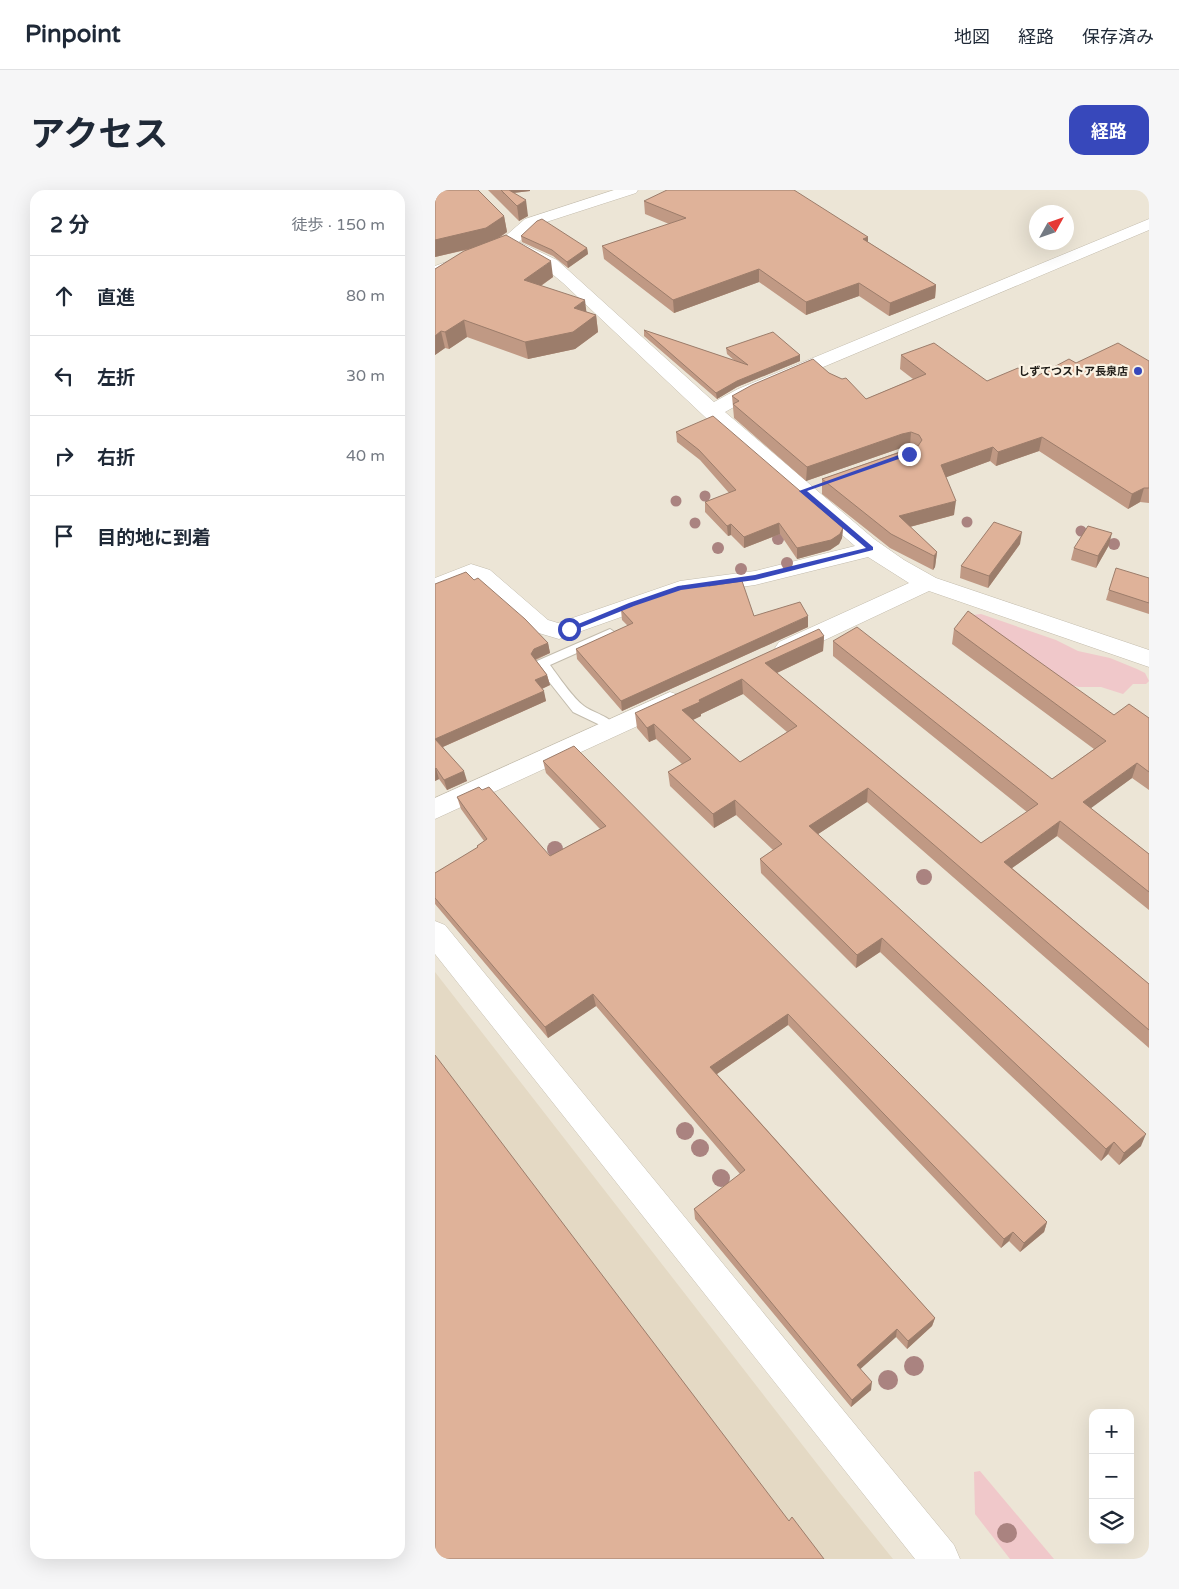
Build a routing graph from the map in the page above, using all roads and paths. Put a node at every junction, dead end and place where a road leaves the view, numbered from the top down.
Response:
1 (630, 190) edge
2 (507, 221) dead end
3 (1149, 224) edge
4 (514, 237) junction
5 (435, 272) edge
6 (712, 413) junction
7 (871, 549) junction
8 (929, 583) junction
9 (435, 586) edge
10 (610, 633) edge
11 (769, 656) edge
12 (1149, 659) edge
13 (689, 692) edge
14 (610, 728) junction
15 (435, 809) edge
16 (435, 934) edge
17 (940, 1559) edge

1 - 4 street
2 - 4 street
3 - 6 street
4 - 5 street
4 - 6 street
6 - 7 street
7 - 8 street
7 - 9 street
8 - 11 street
8 - 12 street
10 - 14 lane
13 - 14 street
14 - 15 street
16 - 17 street

